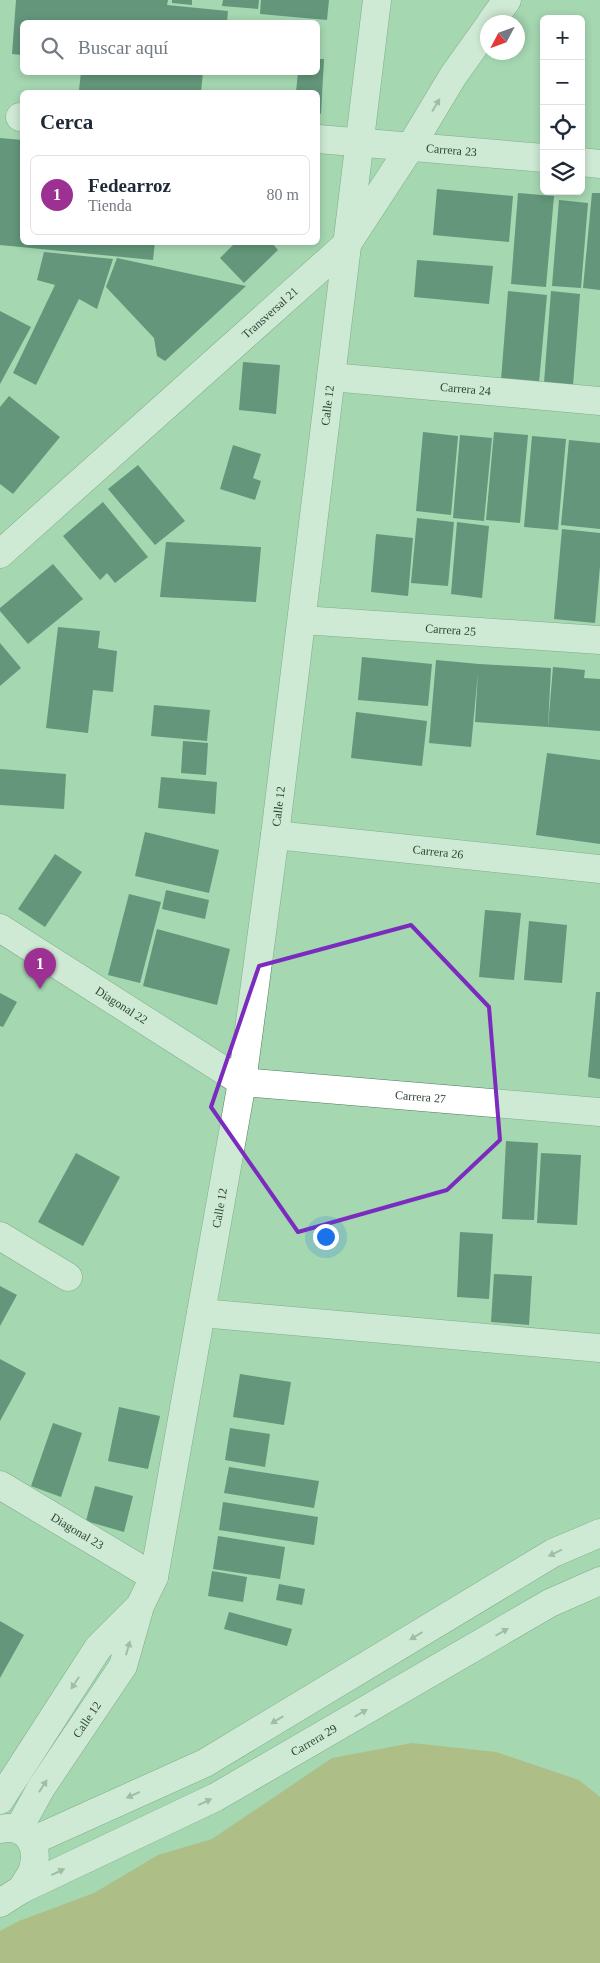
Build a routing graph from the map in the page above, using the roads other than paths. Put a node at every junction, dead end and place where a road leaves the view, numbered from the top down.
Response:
1 (377, 0) edge
2 (507, 0) edge
3 (496, 15) edge
4 (480, 38) edge
5 (320, 139) edge
6 (360, 142) junction
7 (411, 146) junction
8 (540, 158) edge
9 (585, 162) edge
10 (600, 164) edge
11 (347, 244) junction
12 (331, 377) junction
13 (600, 400) edge
14 (0, 554) edge
15 (302, 620) junction
16 (600, 640) edge
17 (275, 835) junction
18 (600, 869) edge
19 (0, 928) edge
20 (242, 1082) junction
21 (600, 1112) edge
22 (0, 1236) edge
23 (68, 1277) dead end
24 (201, 1313) junction
25 (600, 1348) edge
26 (0, 1485) edge
27 (600, 1533) edge
28 (154, 1577) junction
29 (600, 1581) edge
30 (140, 1606) junction
31 (0, 1800) edge
32 (17, 1833) edge
33 (11, 1896) edge

1 - 6 street, Calle 12
2 - 3 street
7 -> 4 street, Transversal 21
5 - 6 street, Carrera 23
6 - 7 street, Carrera 23
6 - 11 street, Calle 12
7 - 8 street, Carrera 23
7 - 11 street, Transversal 21
9 - 10 street
11 - 12 street, Calle 12
11 - 14 street, Transversal 21
12 - 13 street, Carrera 24
12 - 15 street, Calle 12
15 - 16 street, Carrera 25
15 - 17 street, Calle 12
17 - 18 street, Carrera 26
17 - 20 street, Calle 12
19 - 20 street, Diagonal 22
20 - 21 street, Carrera 27
20 - 24 street, Calle 12
22 - 23 street
24 - 25 street
24 - 28 street, Calle 12
26 - 28 street, Diagonal 23
27 -> 32 street
28 - 30 street, Calle 12
33 -> 29 street, Carrera 29
30 -> 31 street, Calle 12
32 -> 30 street, Calle 12
32 - 33 street, Carrera 29

